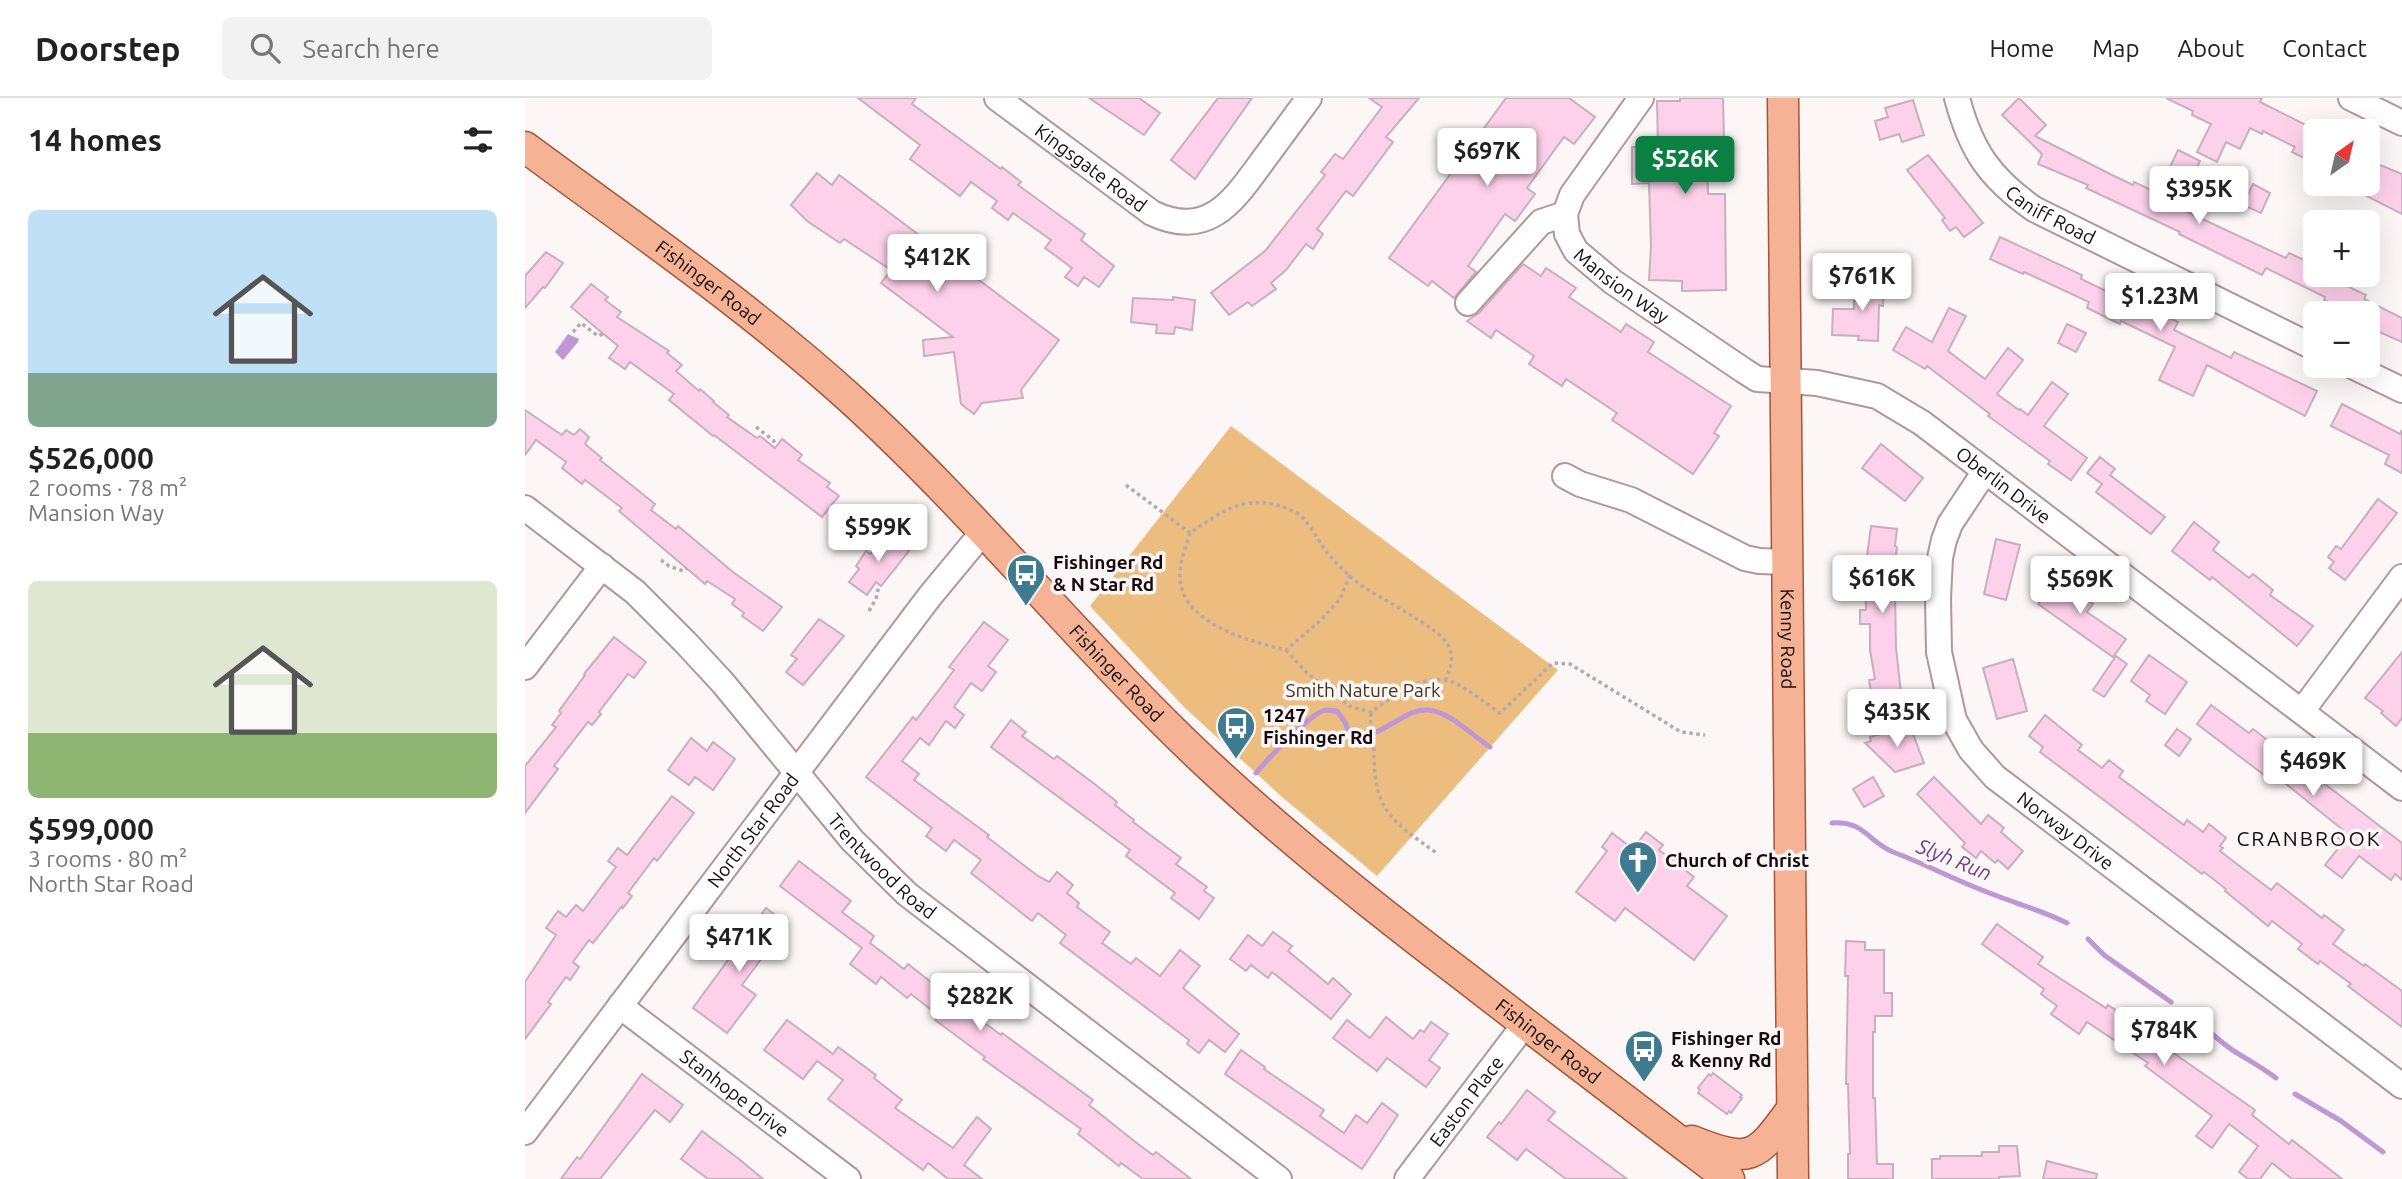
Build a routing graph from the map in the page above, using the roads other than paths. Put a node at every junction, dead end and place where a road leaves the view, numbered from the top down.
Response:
1 (997, 98) edge
2 (1309, 98) edge
3 (1641, 98) edge
4 (1783, 98) edge
5 (1957, 98) edge
6 (2351, 98) edge
7 (2402, 123) edge
8 (525, 146) edge
9 (1565, 214) junction
10 (1468, 303) dead end
11 (2303, 342) edge
12 (2377, 378) edge
13 (1786, 382) junction
14 (2402, 390) edge
15 (1985, 471) junction
16 (1565, 476) dead end
17 (525, 508) edge
18 (983, 532) junction
19 (1787, 562) junction
20 (602, 566) junction
21 (2402, 577) edge
22 (525, 667) edge
23 (2302, 711) junction
24 (797, 773) junction
25 (2402, 788) edge
26 (621, 1006) junction
27 (1525, 1024) junction
28 (2402, 1086) edge
29 (1791, 1109) junction
30 (1661, 1128) junction
31 (525, 1132) edge
32 (848, 1179) edge
33 (1279, 1179) edge
34 (1407, 1179) edge
35 (1729, 1179) edge
36 (1793, 1179) edge

1 - 2 street, Kingsgate Road
3 - 9 street
4 - 13 main road, Kenny Road
5 - 11 street, Caniff Road
6 - 7 street
8 - 18 main road, Fishinger Road
9 - 10 street
9 - 13 street, Mansion Way
12 - 14 street
13 - 15 street, Oberlin Drive
13 - 19 main road, Kenny Road
15 - 23 street, Oberlin Drive
15 - 28 street, Norway Drive
16 - 19 street
17 - 20 street, Trentwood Road
18 - 24 street, North Star Road
18 - 27 main road, Fishinger Road
19 - 29 main road, Kenny Road
20 - 22 street
20 - 24 street, Trentwood Road
21 - 23 street
23 - 25 street, Oberlin Drive
24 - 26 street, North Star Road
24 - 33 street, Trentwood Road
26 - 31 street, North Star Road
26 - 32 street, Stanhope Drive
27 - 30 main road, Fishinger Road
27 - 34 street, Easton Place
29 - 30 main road
29 - 36 main road, Kenny Road
30 - 35 main road, Fishinger Road

